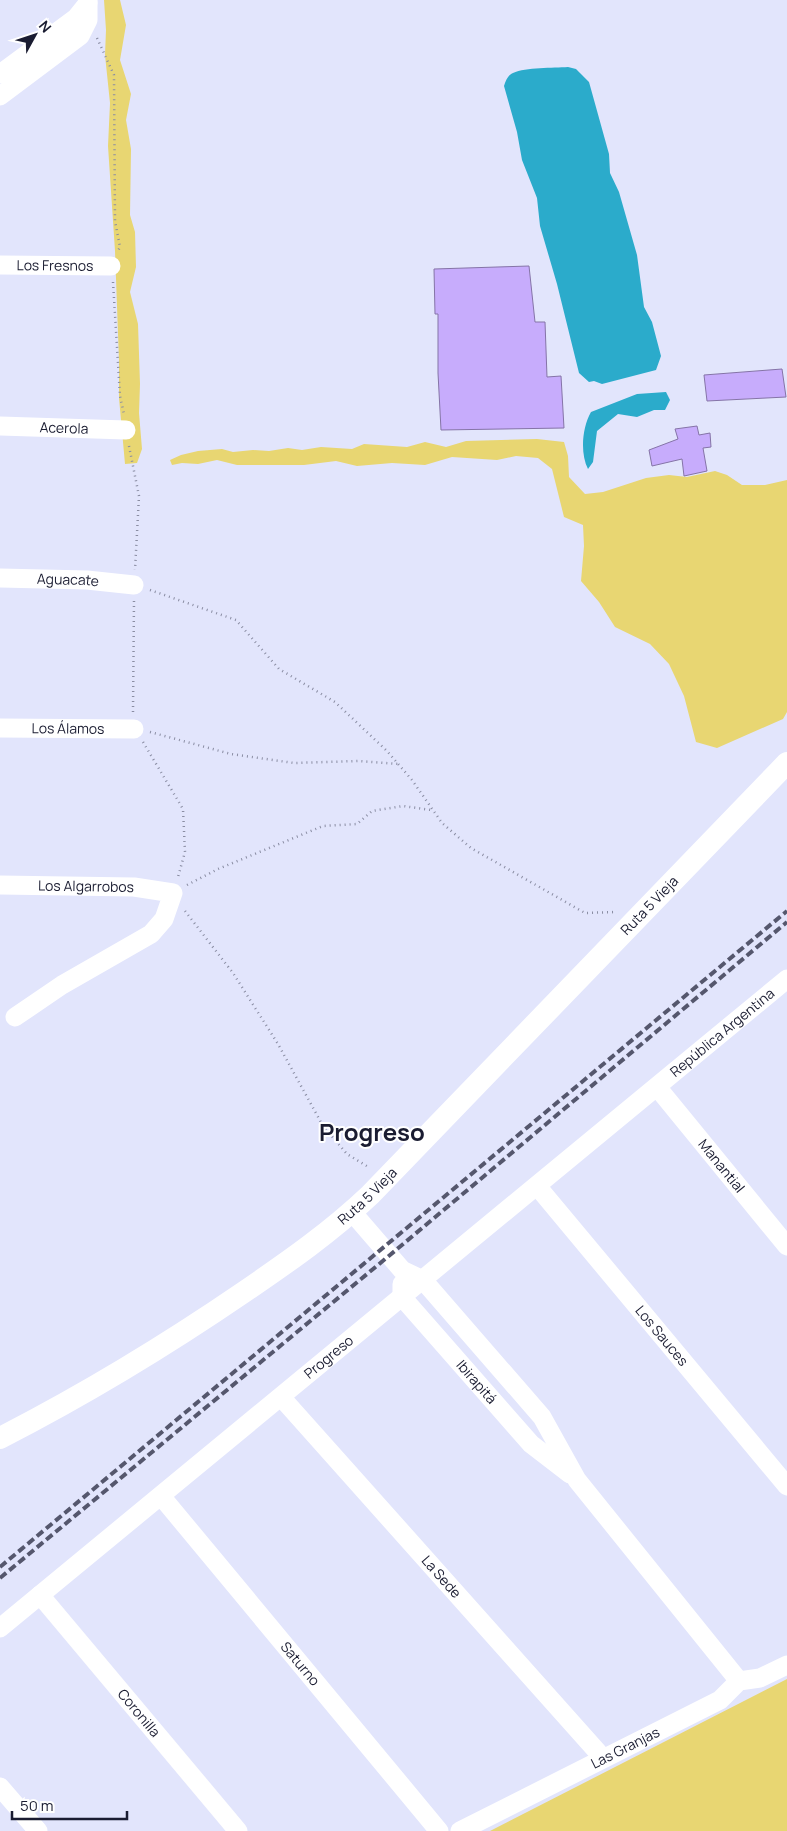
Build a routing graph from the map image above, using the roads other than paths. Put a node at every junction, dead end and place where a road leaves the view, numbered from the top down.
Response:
1 (88, 8) edge
2 (0, 74) edge
3 (0, 96) edge
4 (0, 265) edge
5 (111, 266) road end
6 (0, 426) edge
7 (126, 430) road end
8 (0, 578) edge
9 (134, 585) road end
10 (0, 728) edge
11 (134, 729) road end
12 (787, 764) edge
13 (0, 884) edge
14 (787, 978) edge
15 (15, 1017) dead end
16 (658, 1087) junction
17 (537, 1186) junction
18 (352, 1212) junction
19 (787, 1246) edge
20 (402, 1270) junction
21 (423, 1280) junction
22 (402, 1297) junction
23 (281, 1397) junction
24 (0, 1438) edge
25 (577, 1480) junction
26 (787, 1486) edge
27 (161, 1496) junction
28 (40, 1595) junction
29 (0, 1628) edge
30 (787, 1665) edge
31 (739, 1681) junction
32 (604, 1758) junction
33 (0, 1786) edge
34 (38, 1831) edge
35 (238, 1831) edge
36 (439, 1831) edge
37 (460, 1831) edge

1 - 2 street
1 - 3 street
4 - 5 street, Los Fresnos
6 - 7 street, Acerola
8 - 9 street, Aguacate
10 - 11 street, Los Álamos
12 - 18 street, Ruta 5 Vieja
13 - 15 street, Los Algarrobos
14 - 16 street, República Argentina
16 - 17 street, Progreso
16 - 19 street, Manantial
17 - 21 street, Progreso
17 - 26 street, Los Sauces
18 - 20 street, Ibirapitá
18 - 24 street, Ruta 5 Vieja
20 - 21 street, Ibirapitá
20 - 22 street
21 - 22 street, Progreso
21 - 25 street, Ibirapitá
22 - 23 street, Progreso
22 - 25 street, Ibirapitá
23 - 27 street, Progreso
23 - 32 street, La Sede
25 - 31 street, Ibirapitá
27 - 28 street, Progreso
27 - 36 street, Saturno
28 - 29 street, Progreso
28 - 35 street, Coronilla
30 - 31 street
31 - 32 street, Las Granjas
32 - 37 street, Las Granjas
33 - 34 street

